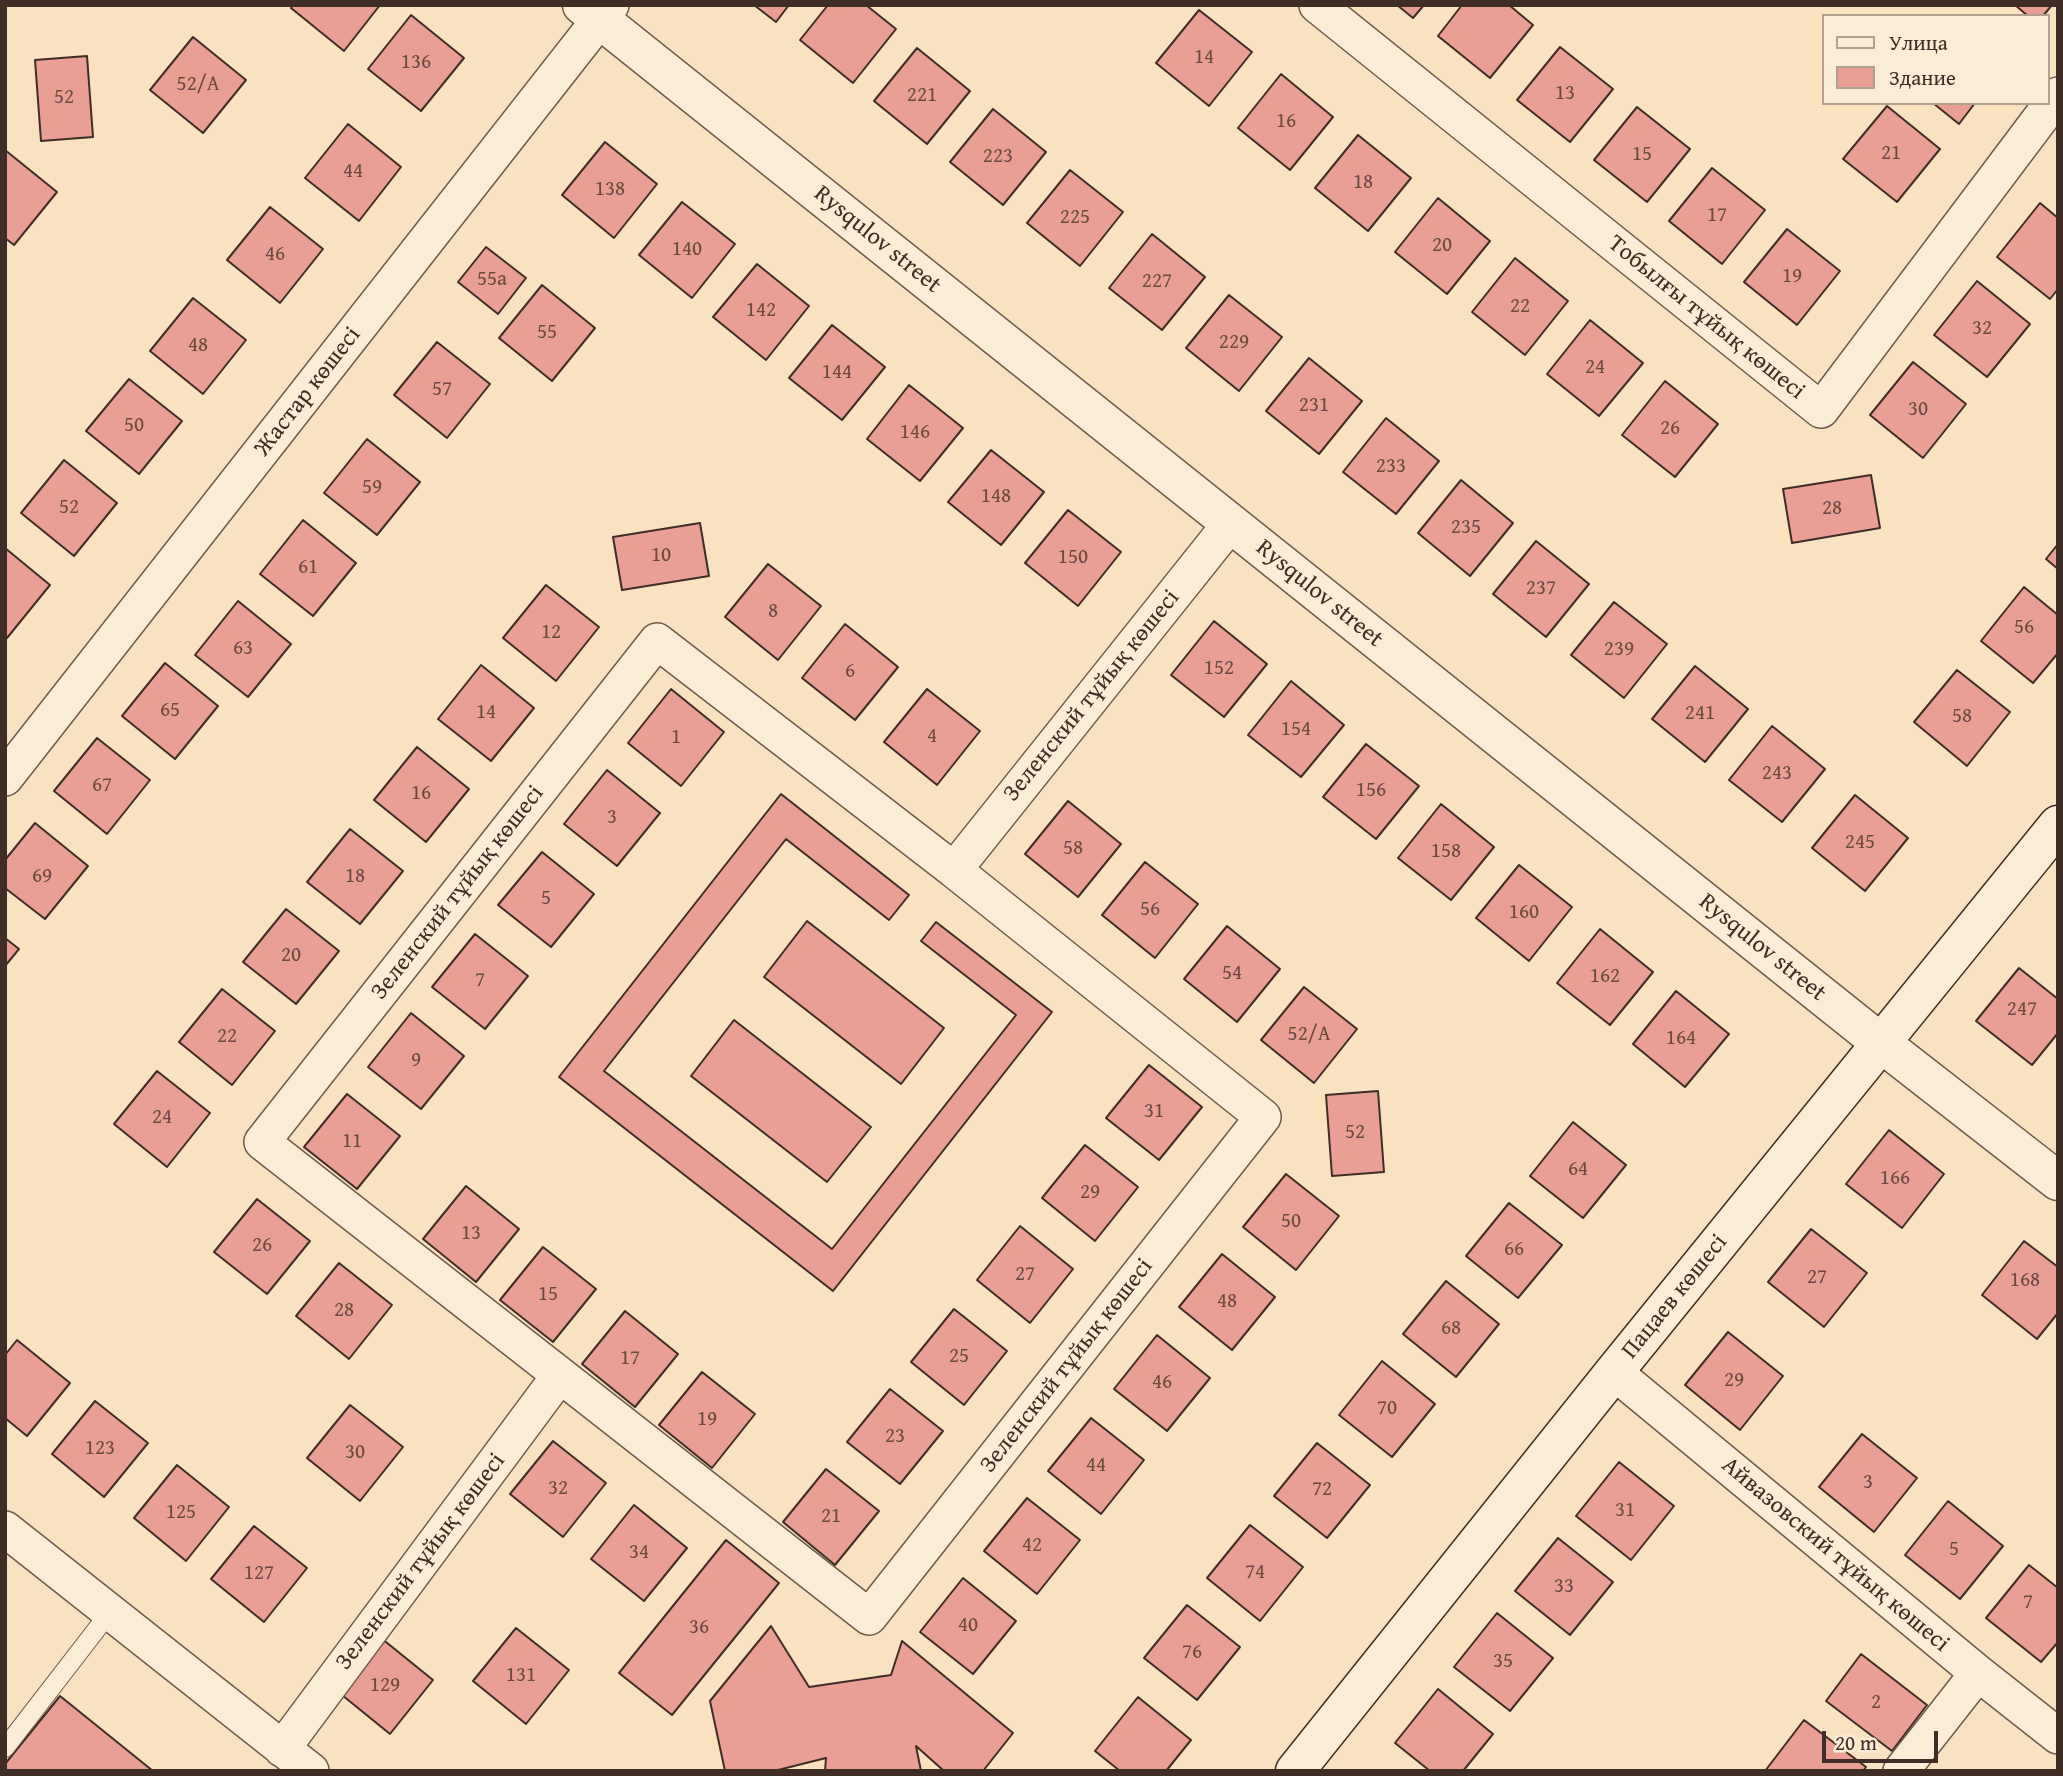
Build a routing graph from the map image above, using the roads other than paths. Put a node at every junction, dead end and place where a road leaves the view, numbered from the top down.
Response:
1 (1317, 5) edge
2 (598, 10) edge
3 (2058, 95) edge
4 (1231, 523) junction
5 (5, 778) edge
6 (2058, 825) edge
7 (954, 870) junction
8 (1881, 1043) junction
9 (2058, 1181) edge
10 (1614, 1372) junction
11 (560, 1375) junction
12 (5, 1529) edge
13 (110, 1612) junction
14 (1978, 1673) junction
15 (2058, 1736) edge
16 (5, 1748) edge
17 (282, 1749) junction
18 (311, 1771) edge
19 (1295, 1771) edge
20 (1901, 1771) edge

1 - 3 street, Тобылғы тұйық көшесі
2 - 4 street, Rysqulov street
2 - 5 street, Жастар көшесі
4 - 7 street, Зеленский тұйық көшесі
4 - 8 street, Rysqulov street
6 - 8 street, Пацаев көшесі
7 - 11 street, Зеленский тұйық көшесі
7 - 11 street, Зеленский тұйық көшесі
8 - 9 street, Rysqulov street
8 - 10 street, Пацаев көшесі
10 - 14 street, Айвазовский тұйық көшесі
10 - 19 street, Пацаев көшесі
11 - 17 street, Зеленский тұйық көшесі
12 - 13 street
13 - 16 lane
13 - 17 street
14 - 15 street, Айвазовский тұйық көшесі
14 - 20 street
17 - 18 street

